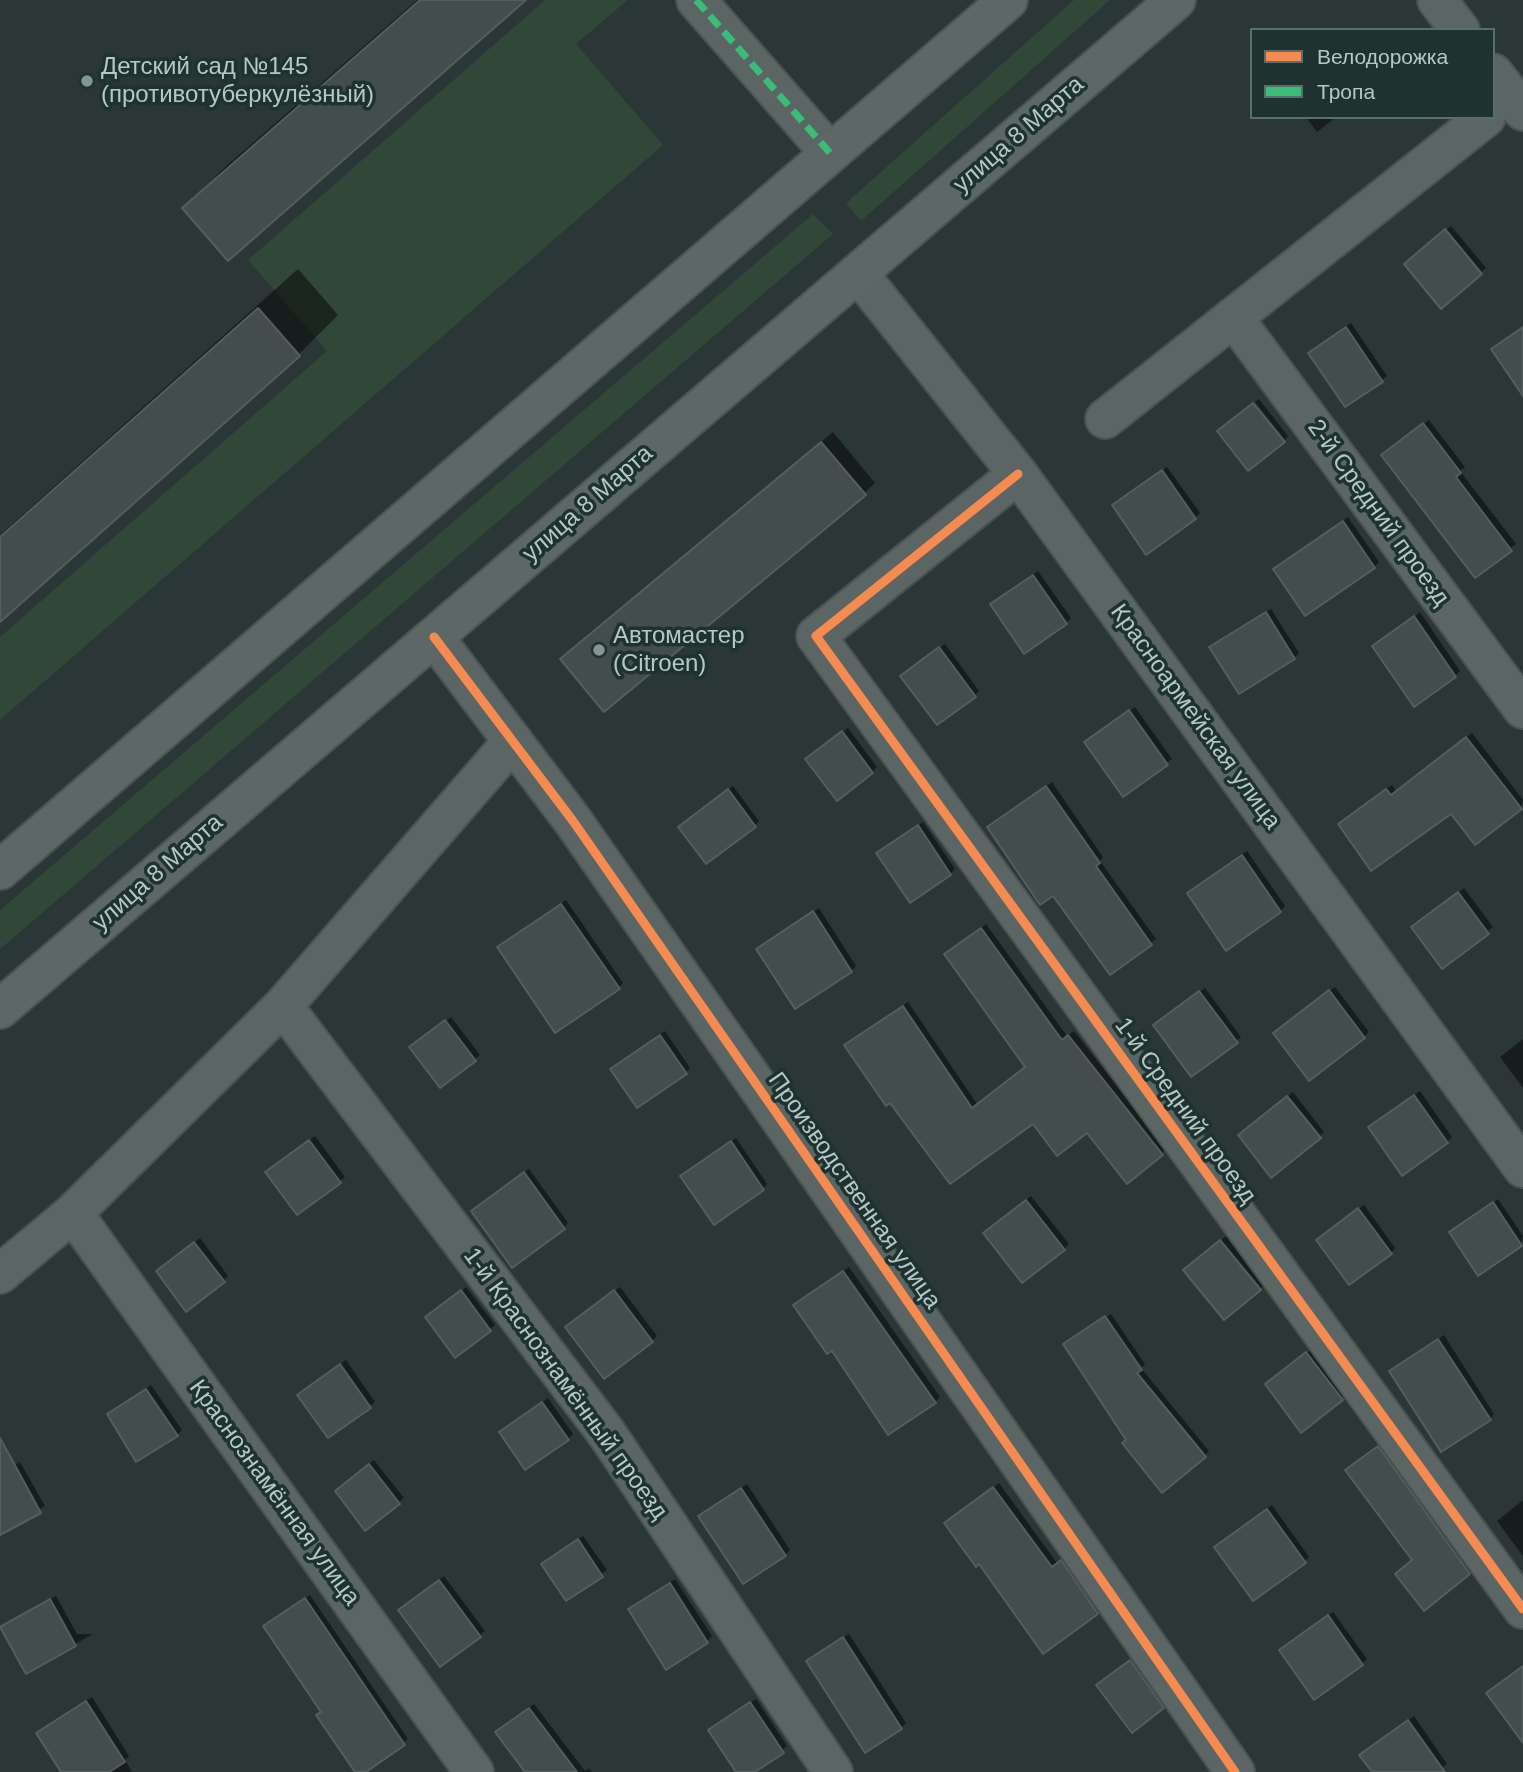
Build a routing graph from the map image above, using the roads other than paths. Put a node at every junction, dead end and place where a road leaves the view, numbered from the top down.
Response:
1 (696, 0) edge
2 (1008, 0) edge
3 (1176, 0) edge
4 (1437, 0) edge
5 (1458, 28) edge
6 (1480, 119) edge
7 (830, 153) junction
8 (858, 273) junction
9 (1233, 317) junction
10 (1105, 419) dead end
11 (1018, 474) junction
12 (433, 637) junction
13 (1523, 709) edge
14 (513, 741) junction
15 (0, 870) edge
16 (284, 1006) junction
17 (0, 1009) edge
18 (1523, 1168) edge
19 (73, 1213) junction
20 (0, 1274) edge
21 (1523, 1609) edge
22 (474, 1772) edge
23 (832, 1772) edge
24 (1235, 1772) edge

1 - 7 street
2 - 7 main road
3 - 8 main road, улица 8 Марта
4 - 5 street
6 - 9 street
7 - 15 main road
8 - 11 street, Красноармейская улица
8 - 12 main road, улица 8 Марта
9 - 10 street
9 - 13 street, 2-й Средний проезд
11 - 18 street, Красноармейская улица
11 - 21 street, 1-й Средний проезд
12 - 14 street, Производственная улица
12 - 17 main road, улица 8 Марта
14 - 16 street
14 - 24 street, Производственная улица
16 - 19 street
16 - 23 street, 1-й Краснознамённый проезд
19 - 20 street
19 - 22 street, Краснознамённая улица

